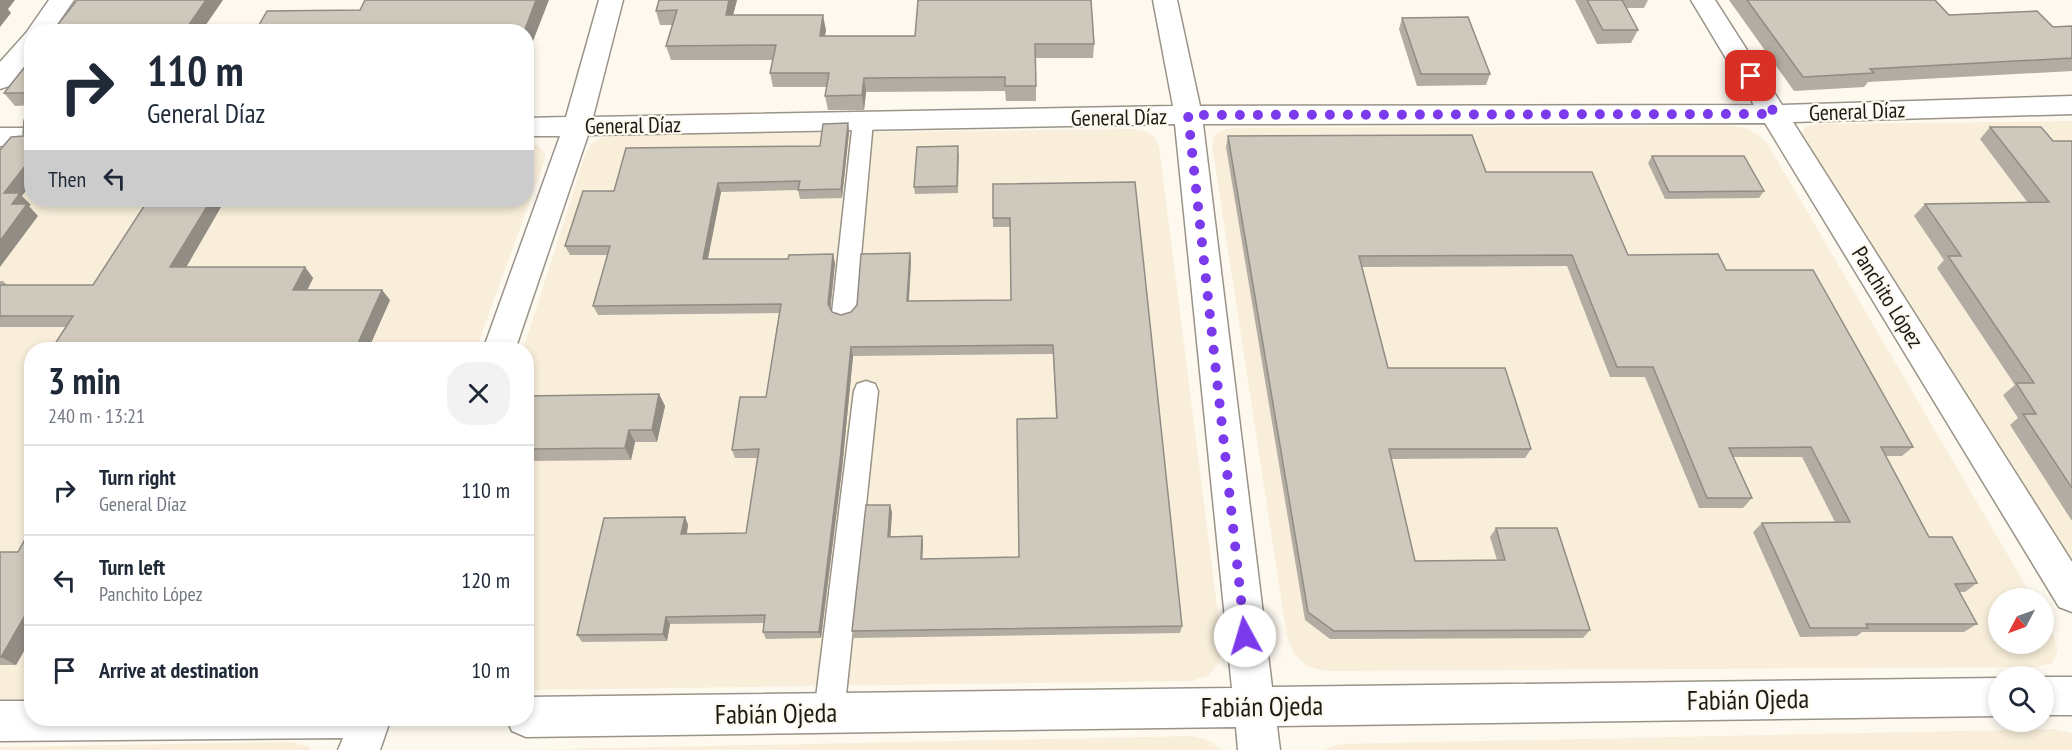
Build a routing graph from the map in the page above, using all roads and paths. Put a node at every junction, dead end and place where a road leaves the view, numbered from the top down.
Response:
1 (62, 0) edge
2 (611, 0) edge
3 (1165, 0) edge
4 (1703, 0) edge
5 (44, 24) edge
6 (24, 49) edge
7 (0, 80) edge
8 (2072, 105) edge
9 (1775, 114) junction
10 (1188, 115) junction
11 (863, 121) junction
12 (577, 126) junction
13 (534, 127) edge
14 (0, 137) edge
15 (24, 137) edge
16 (844, 313) edge
17 (502, 342) edge
18 (866, 391) dead end
19 (2072, 595) edge
20 (2054, 696) edge
21 (2072, 696) edge
22 (1988, 697) edge
23 (1252, 707) junction
24 (829, 714) junction
25 (534, 717) edge
26 (0, 722) edge
27 (24, 722) edge
28 (367, 726) edge
29 (359, 750) edge
30 (1259, 750) edge

1 - 5 street
2 - 12 street
3 - 10 street
4 - 9 street, Panchito López
6 - 7 street
8 - 9 street, General Díaz
9 - 10 street, General Díaz
9 - 19 street, Panchito López
10 - 11 street, General Díaz
10 - 23 street
11 - 12 street, General Díaz
11 - 16 lane
12 - 13 street, General Díaz
12 - 17 street
14 - 15 street
18 - 24 lane
20 - 21 street
22 - 23 street, Fabián Ojeda
23 - 24 street, Fabián Ojeda
23 - 30 street
24 - 25 street, Fabián Ojeda
26 - 27 street
28 - 29 street

